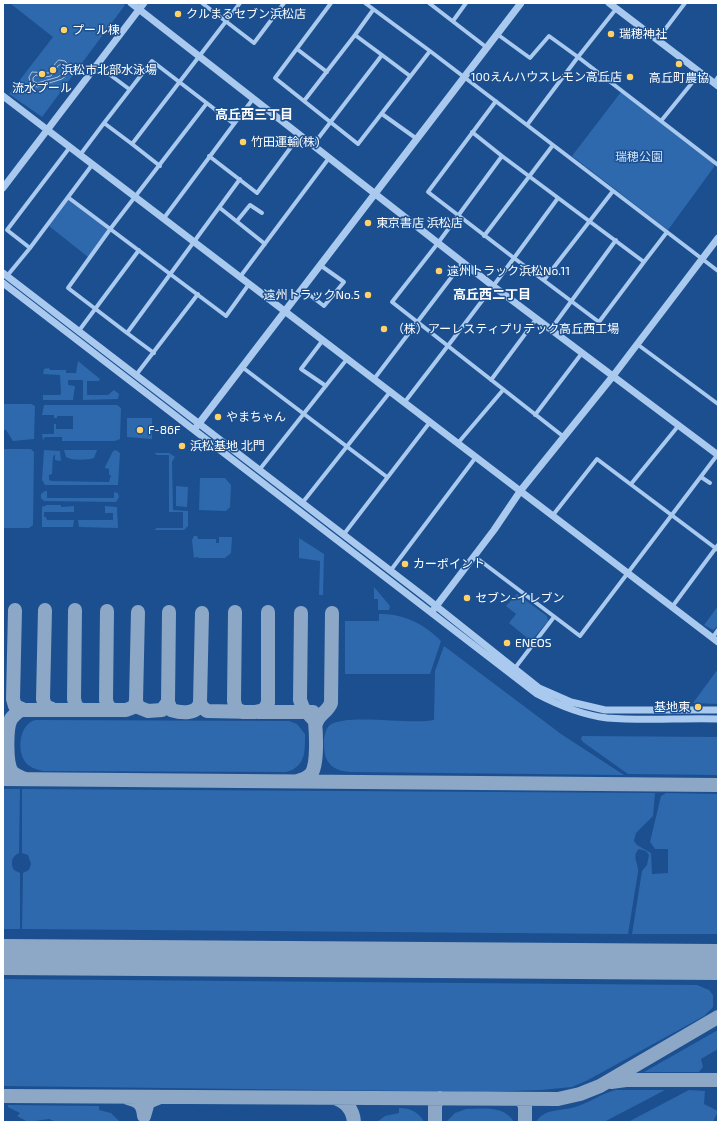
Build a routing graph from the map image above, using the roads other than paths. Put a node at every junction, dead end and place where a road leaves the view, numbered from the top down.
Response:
1 (131, 3) edge
2 (144, 3) edge
3 (202, 3) edge
4 (240, 3) edge
5 (284, 3) edge
6 (331, 3) edge
7 (365, 3) edge
8 (429, 3) edge
9 (466, 3) edge
10 (521, 3) edge
11 (609, 3) edge
12 (685, 3) edge
13 (616, 8) junction
14 (139, 9) junction
15 (373, 10) junction
16 (453, 21) junction
17 (225, 22) junction
18 (497, 34) junction
19 (355, 35) junction
20 (657, 40) junction
21 (486, 47) junction
22 (297, 49) junction
23 (430, 51) junction
24 (382, 55) junction
25 (200, 56) junction
26 (578, 57) junction
27 (97, 64) junction
28 (327, 72) junction
29 (700, 73) junction
30 (410, 76) junction
31 (464, 77) junction
32 (180, 82) junction
33 (717, 82) edge
34 (129, 89) junction
35 (3, 96) edge
36 (253, 99) junction
37 (304, 101) junction
38 (496, 101) junction
39 (207, 104) junction
40 (382, 114) junction
41 (661, 121) junction
42 (330, 122) junction
43 (104, 123) junction
44 (234, 124) junction
45 (527, 124) junction
46 (48, 129) junction
47 (472, 132) junction
48 (300, 135) junction
49 (417, 139) junction
50 (132, 144) junction
51 (313, 145) junction
52 (553, 145) junction
53 (70, 147) junction
54 (80, 155) junction
55 (209, 156) junction
56 (502, 156) junction
57 (329, 158) junction
58 (92, 165) junction
59 (718, 165) edge
60 (160, 166) junction
61 (528, 176) junction
62 (240, 179) junction
63 (3, 188) edge
64 (613, 190) junction
65 (375, 194) junction
66 (136, 197) junction
67 (69, 198) junction
68 (558, 198) junction
69 (220, 208) junction
70 (262, 213) dead end
71 (458, 216) junction
72 (164, 218) junction
73 (590, 220) junction
74 (237, 221) junction
75 (111, 228) junction
76 (667, 232) junction
77 (484, 236) junction
78 (718, 238) edge
79 (616, 240) junction
80 (194, 242) junction
81 (438, 243) junction
82 (265, 244) junction
83 (30, 248) junction
84 (139, 250) junction
85 (514, 258) junction
86 (702, 259) junction
87 (463, 262) junction
88 (644, 262) junction
89 (320, 265) junction
90 (718, 271) edge
91 (170, 273) junction
92 (5, 274) edge
93 (240, 277) junction
94 (544, 280) junction
95 (3, 283) edge
96 (250, 284) junction
97 (493, 286) junction
98 (302, 289) junction
99 (198, 294) junction
100 (571, 301) junction
101 (95, 310) junction
102 (285, 312) junction
103 (537, 318) junction
104 (417, 323) junction
105 (551, 329) junction
106 (78, 332) junction
107 (127, 333) junction
108 (323, 340) junction
109 (637, 344) junction
110 (447, 346) junction
111 (154, 353) junction
112 (582, 353) junction
113 (347, 359) junction
114 (242, 367) junction
115 (136, 376) junction
116 (613, 376) junction
117 (374, 379) junction
118 (491, 380) junction
119 (326, 386) junction
120 (503, 390) junction
121 (390, 392) junction
122 (404, 403) junction
123 (718, 404) edge
124 (305, 415) junction
125 (535, 415) junction
126 (200, 422) junction
127 (430, 422) junction
128 (679, 425) junction
129 (195, 429) junction
130 (564, 438) junction
131 (458, 443) junction
132 (346, 446) junction
133 (718, 454) edge
134 (476, 456) junction
135 (260, 469) junction
136 (387, 477) junction
137 (700, 477) junction
138 (710, 483) dead end
139 (631, 484) junction
140 (521, 490) junction
141 (303, 502) junction
142 (553, 515) junction
143 (671, 515) junction
144 (344, 534) junction
145 (717, 548) edge
146 (474, 556) junction
147 (391, 570) junction
148 (627, 572) junction
149 (436, 606) junction
150 (672, 607) junction
151 (431, 613) junction
152 (554, 617) junction
153 (718, 630) edge
154 (715, 640) edge
155 (515, 668) junction
156 (718, 710) edge
157 (718, 718) edge

1 - 14 street
2 - 14 street
3 - 17 street
4 - 17 street
5 - 17 street
6 - 22 street
7 - 15 street
8 - 16 street
9 - 16 street
10 - 18 street
11 - 13 street
12 - 20 street
13 - 20 street
13 - 26 street
14 - 25 street
14 - 27 street
15 - 19 street
15 - 23 street
16 - 21 street
17 - 25 street
18 - 21 street
18 - 26 street
19 - 24 street
19 - 28 street
20 - 29 street
21 - 31 street
22 - 28 street
22 - 37 street
23 - 30 street
23 - 31 street
24 - 30 street
24 - 42 street
25 - 32 street
25 - 36 street
26 - 41 street
26 - 45 street
27 - 34 street
27 - 46 street
28 - 37 street
29 - 33 street
29 - 41 street
30 - 40 street
31 - 38 street
31 - 49 street
32 - 34 street
32 - 39 street
32 - 50 street
34 - 43 street
35 - 46 street
36 - 44 street
36 - 48 street
37 - 42 street
38 - 45 street
38 - 47 street
39 - 44 street
39 - 60 street
40 - 42 street
40 - 49 street
41 - 59 street
42 - 51 street
43 - 50 street
43 - 54 street
44 - 55 street
45 - 52 street
46 - 53 street
46 - 63 street
47 - 56 street
47 - 71 street
48 - 51 street
48 - 62 street
49 - 65 street
50 - 60 street
51 - 57 street
52 - 61 street
52 - 64 street
53 - 54 street
53 - 83 street
54 - 58 street
55 - 62 street
55 - 72 street
56 - 61 street
56 - 71 street
57 - 65 street
57 - 82 street
58 - 66 street
58 - 67 street
60 - 66 street
61 - 68 street
61 - 77 street
62 - 69 street
64 - 73 street
64 - 76 street
65 - 81 street
65 - 89 street
66 - 72 street
66 - 75 street
67 - 75 street
67 - 83 street
68 - 73 street
68 - 85 street
69 - 74 street
69 - 80 street
70 - 74 street
71 - 77 street
71 - 81 street
72 - 80 street
73 - 79 street
73 - 94 street
74 - 82 street
75 - 84 street
75 - 101 street
76 - 86 street
76 - 88 street
77 - 85 street
78 - 86 street
79 - 88 street
79 - 100 street
80 - 91 street
80 - 93 street
81 - 87 street
81 - 104 street
82 - 93 street
83 - 92 street
84 - 91 street
84 - 101 street
85 - 94 street
85 - 97 street
86 - 90 street
86 - 109 street
87 - 97 street
87 - 104 street
88 - 100 street
89 - 98 street
89 - 98 street
91 - 99 street
91 - 107 street
92 - 106 street
93 - 96 street
94 - 100 street
95 - 129 street
96 - 99 street
96 - 102 street
97 - 103 street
97 - 110 street
98 - 102 street
99 - 111 street
100 - 105 street
101 - 106 street
101 - 107 street
102 - 108 street
102 - 114 street
103 - 105 street
103 - 118 street
104 - 110 street
104 - 117 street
105 - 112 street
106 - 115 street
107 - 111 street
108 - 113 street
108 - 119 street
109 - 116 street
109 - 123 street
110 - 118 street
110 - 122 street
111 - 115 street
112 - 116 street
112 - 125 street
113 - 117 street
113 - 119 street
114 - 124 street
114 - 126 street
115 - 126 street
116 - 128 street
116 - 130 street
117 - 121 street
118 - 120 street
119 - 124 street
120 - 125 street
120 - 131 street
121 - 122 street
121 - 132 street
122 - 127 street
124 - 132 street
124 - 135 street
125 - 130 street
126 - 129 street
126 - 135 street
127 - 131 street
127 - 136 street
128 - 133 street
128 - 139 street
129 - 151 street
130 - 140 street
131 - 134 street
132 - 136 street
132 - 141 street
133 - 137 street
134 - 140 street
134 - 147 street
135 - 141 street
136 - 144 street
137 - 138 street
137 - 143 street
139 - 142 street
139 - 143 street
140 - 142 street
140 - 146 street
141 - 144 street
142 - 148 street
143 - 145 street
143 - 148 street
144 - 147 street
145 - 150 street
146 - 149 street
146 - 152 street
147 - 149 street
148 - 150 street
148 - 152 street
149 - 151 street
149 - 155 street
150 - 154 street
151 - 157 street
152 - 155 street
153 - 154 street
155 - 156 street

